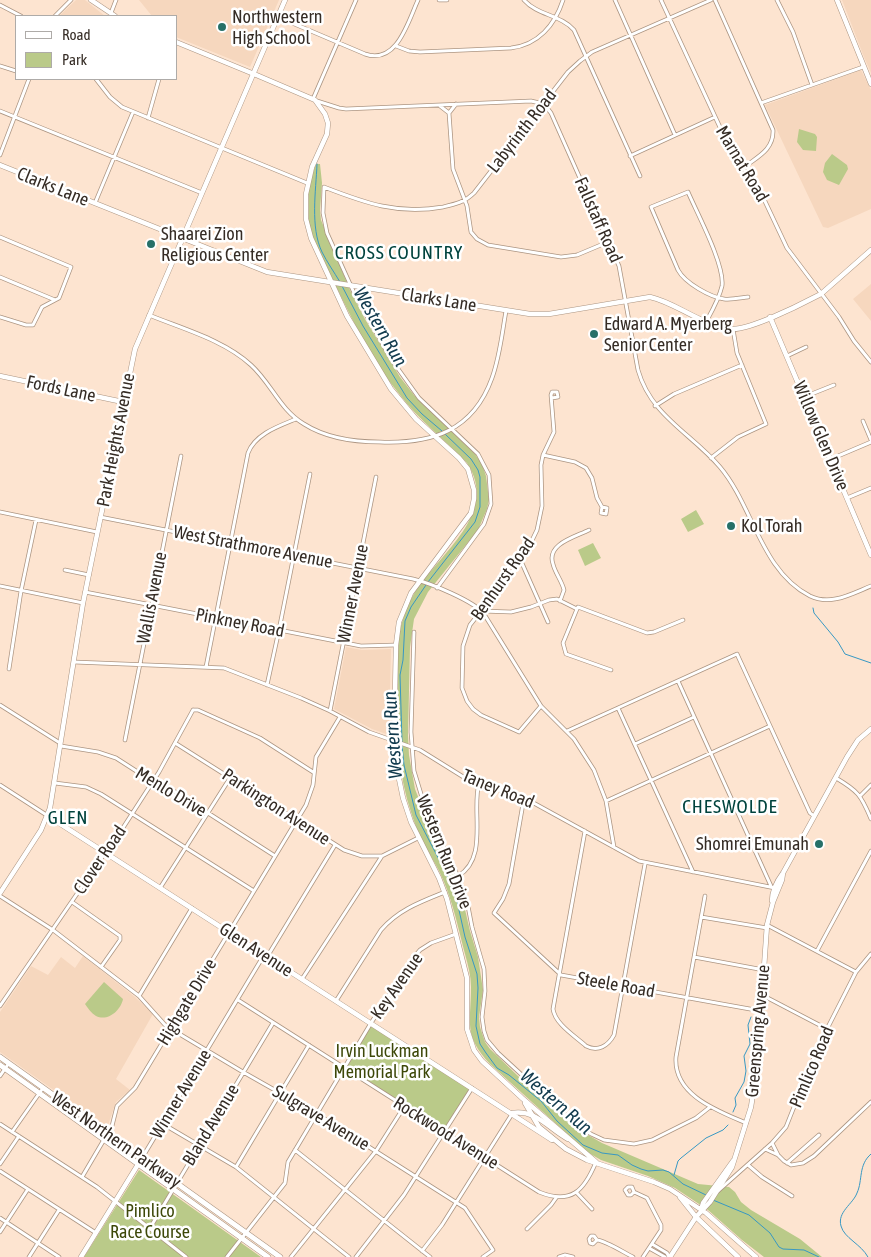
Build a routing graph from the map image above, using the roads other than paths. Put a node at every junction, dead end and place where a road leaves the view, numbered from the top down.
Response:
1 (71, 0) edge
2 (91, 0) edge
3 (116, 0) edge
4 (285, 0) edge
5 (356, 0) edge
6 (418, 0) edge
7 (438, 0) edge
8 (447, 0) edge
9 (524, 0) edge
10 (564, 0) edge
11 (615, 0) edge
12 (661, 0) edge
13 (710, 0) edge
14 (715, 0) edge
15 (777, 0) edge
16 (837, 0) edge
17 (0, 5) edge
18 (19, 15) edge
19 (56, 15) edge
20 (113, 15) edge
21 (278, 16) junction
22 (555, 18) junction
23 (670, 18) junction
24 (631, 36) junction
25 (338, 42) junction
26 (178, 43) edge
27 (396, 46) junction
28 (586, 56) junction
29 (0, 66) edge
30 (863, 67) junction
31 (15, 71) edge
32 (254, 74) junction
33 (29, 80) edge
34 (97, 80) edge
35 (159, 80) edge
36 (871, 84) edge
37 (812, 85) junction
38 (314, 100) junction
39 (761, 103) junction
40 (456, 104) junction
41 (544, 104) junction
42 (437, 105) junction
43 (0, 111) edge
44 (133, 112) junction
45 (449, 113) junction
46 (15, 116) junction
47 (148, 118) junction
48 (715, 118) junction
49 (676, 135) junction
50 (221, 148) junction
51 (0, 155) edge
52 (114, 156) junction
53 (630, 156) junction
54 (0, 166) edge
55 (743, 168) junction
56 (640, 176) dead end
57 (307, 183) junction
58 (202, 193) junction
59 (465, 201) junction
60 (94, 204) junction
61 (0, 237) edge
62 (182, 239) junction
63 (608, 242) junction
64 (871, 250) edge
65 (0, 277) edge
66 (334, 283) junction
67 (348, 286) junction
68 (821, 294) junction
69 (718, 297) junction
70 (748, 297) dead end
71 (56, 300) junction
72 (625, 300) junction
73 (506, 311) junction
74 (149, 315) junction
75 (0, 317) edge
76 (770, 317) junction
77 (706, 322) junction
78 (733, 329) junction
79 (806, 347) dead end
80 (787, 356) junction
81 (871, 362) edge
82 (742, 365) junction
83 (0, 376) edge
84 (834, 385) dead end
85 (804, 397) junction
86 (552, 398) dead end
87 (123, 402) junction
88 (655, 406) junction
89 (296, 419) junction
90 (863, 421) dead end
91 (452, 429) junction
92 (438, 436) junction
93 (871, 441) edge
94 (543, 455) junction
95 (181, 456) dead end
96 (711, 458) junction
97 (830, 459) junction
98 (310, 474) dead end
99 (376, 478) dead end
100 (871, 488) edge
101 (847, 498) junction
102 (602, 507) dead end
103 (0, 512) edge
104 (100, 517) junction
105 (36, 520) junction
106 (166, 529) junction
107 (589, 530) dead end
108 (97, 532) junction
109 (230, 543) junction
110 (294, 555) junction
111 (871, 555) edge
112 (520, 560) junction
113 (358, 568) junction
114 (65, 570) dead end
115 (88, 575) junction
116 (422, 581) junction
117 (0, 586) edge
118 (871, 586) edge
119 (437, 588) junction
120 (22, 590) junction
121 (85, 592) junction
122 (560, 601) junction
123 (83, 603) junction
124 (540, 603) junction
125 (151, 605) junction
126 (577, 609) junction
127 (481, 611) junction
128 (215, 618) junction
129 (683, 620) dead end
130 (548, 622) dead end
131 (279, 630) junction
132 (414, 632) dead end
133 (344, 642) junction
134 (396, 645) junction
135 (74, 662) junction
136 (139, 664) junction
137 (206, 667) junction
138 (9, 669) dead end
139 (610, 670) dead end
140 (678, 681) junction
141 (267, 685) junction
142 (0, 705) edge
143 (541, 706) junction
144 (618, 708) junction
145 (330, 711) junction
146 (340, 717) junction
147 (694, 717) junction
148 (770, 726) junction
149 (871, 728) edge
150 (568, 731) junction
151 (125, 740) dead end
152 (175, 742) junction
153 (396, 742) junction
154 (61, 744) junction
155 (635, 744) junction
156 (411, 746) junction
157 (711, 754) junction
158 (314, 773) junction
159 (230, 778) junction
160 (836, 778) junction
161 (153, 780) junction
162 (651, 781) junction
163 (55, 783) junction
164 (479, 783) junction
165 (0, 785) edge
166 (871, 785) edge
167 (860, 796) junction
168 (524, 798) junction
169 (606, 801) junction
170 (132, 813) junction
171 (208, 813) junction
172 (48, 816) junction
173 (814, 816) junction
174 (871, 819) edge
175 (297, 820) junction
176 (584, 831) junction
177 (418, 838) junction
178 (335, 845) junction
179 (186, 848) junction
180 (614, 848) junction
181 (871, 851) edge
182 (106, 853) junction
183 (275, 856) junction
184 (382, 856) junction
185 (645, 864) junction
186 (693, 873) junction
187 (458, 876) junction
188 (160, 888) junction
189 (775, 888) junction
190 (254, 891) junction
191 (445, 892) junction
192 (0, 894) edge
193 (705, 896) dead end
194 (72, 902) junction
195 (192, 908) junction
196 (701, 917) junction
197 (767, 927) junction
198 (53, 930) junction
199 (228, 932) junction
200 (456, 934) junction
201 (816, 951) junction
202 (871, 954) edge
203 (266, 956) junction
204 (694, 957) junction
205 (101, 966) junction
206 (764, 970) junction
207 (856, 972) junction
208 (558, 973) junction
209 (302, 979) junction
210 (623, 986) junction
211 (762, 995) junction
212 (139, 996) junction
213 (688, 998) junction
214 (238, 1000) junction
215 (336, 1001) junction
216 (0, 1006) edge
217 (761, 1011) junction
218 (273, 1022) junction
219 (370, 1023) junction
220 (171, 1028) junction
221 (826, 1029) junction
222 (309, 1045) junction
223 (207, 1050) junction
224 (0, 1057) edge
225 (8, 1064) junction
226 (2, 1067) edge
227 (344, 1068) junction
228 (243, 1072) junction
229 (0, 1076) edge
230 (43, 1088) junction
231 (472, 1088) junction
232 (280, 1093) junction
233 (40, 1094) junction
234 (522, 1098) junction
235 (871, 1102) edge
236 (404, 1107) junction
237 (710, 1107) junction
238 (512, 1113) junction
239 (317, 1114) junction
240 (532, 1116) junction
241 (0, 1124) edge
242 (163, 1124) junction
243 (747, 1124) junction
244 (12, 1132) junction
245 (445, 1132) junction
246 (108, 1134) junction
247 (819, 1135) dead end
248 (18, 1136) junction
249 (104, 1140) junction
250 (569, 1140) junction
251 (772, 1143) junction
252 (199, 1146) junction
253 (566, 1149) junction
254 (766, 1149) junction
255 (295, 1150) junction
256 (376, 1151) junction
257 (778, 1155) junction
258 (485, 1157) junction
259 (142, 1158) junction
260 (596, 1162) junction
261 (787, 1163) junction
262 (0, 1164) edge
263 (138, 1165) junction
264 (748, 1165) junction
265 (236, 1166) junction
266 (728, 1170) junction
267 (0, 1171) edge
268 (741, 1171) junction
269 (82, 1177) junction
270 (416, 1177) junction
271 (176, 1183) junction
272 (28, 1189) junction
273 (173, 1189) junction
274 (345, 1190) junction
275 (576, 1192) junction
276 (634, 1192) dead end
277 (676, 1192) junction
278 (713, 1194) junction
279 (792, 1196) dead end
280 (274, 1197) junction
281 (556, 1198) junction
282 (116, 1202) junction
283 (456, 1202) junction
284 (592, 1209) dead end
285 (59, 1210) junction
286 (701, 1210) junction
287 (696, 1217) junction
288 (0, 1218) edge
289 (385, 1221) junction
290 (6, 1222) junction
291 (150, 1228) junction
292 (314, 1229) junction
293 (527, 1229) dead end
294 (0, 1232) edge
295 (246, 1233) junction
296 (96, 1234) junction
297 (242, 1238) junction
298 (597, 1240) dead end
299 (38, 1243) junction
300 (651, 1246) junction
301 (422, 1251) junction
302 (28, 1257) edge
303 (59, 1257) edge
304 (81, 1257) edge
305 (186, 1257) edge
306 (227, 1257) edge
307 (268, 1257) edge
308 (280, 1257) edge
309 (291, 1257) edge
310 (349, 1257) edge
311 (356, 1257) edge
312 (430, 1257) edge
313 (483, 1257) edge
314 (559, 1257) edge
315 (573, 1257) edge
316 (633, 1257) edge
317 (644, 1257) edge
318 (664, 1257) edge
319 (670, 1257) edge
320 (738, 1257) edge
321 (756, 1257) edge

1 - 19 street
2 - 20 main road
3 - 20 street
4 - 21 main road, Park Heights Avenue
5 - 25 street
6 - 27 street
7 - 8 street
9 - 22 street
10 - 22 street
11 - 24 street
12 - 23 street, Marnat Road
13 - 23 street, Labyrinth Road
14 - 39 street
15 - 37 street
16 - 30 main road
17 - 18 street
21 - 25 street
21 - 32 main road, Park Heights Avenue
22 - 27 street
22 - 28 street
23 - 24 street, Labyrinth Road
23 - 48 street, Marnat Road
24 - 28 street, Labyrinth Road
24 - 49 street
25 - 27 street
25 - 38 street
26 - 32 main road
28 - 41 street, Labyrinth Road
28 - 53 street
29 - 31 street
30 - 36 main road
30 - 37 street
32 - 38 main road
32 - 50 main road, Park Heights Avenue
33 - 46 street
34 - 44 street
35 - 47 street
37 - 39 street
38 - 42 street
38 - 57 main road
39 - 55 street
40 - 41 street
40 - 42 street
40 - 45 street
41 - 59 street, Labyrinth Road
41 - 63 street, Fallstaff Road
42 - 45 street
43 - 46 street
44 - 47 street
44 - 52 street
45 - 59 street
46 - 51 street
46 - 52 street
47 - 50 street
48 - 49 street
48 - 55 street, Marnat Road
49 - 53 street
50 - 57 street
50 - 58 main road, Park Heights Avenue
52 - 58 street
52 - 60 street
53 - 56 street
54 - 60 main road, Clarks Lane
55 - 68 street, Marnat Road
57 - 66 main road
58 - 62 main road, Park Heights Avenue
59 - 63 street
59 - 67 street
60 - 62 main road, Clarks Lane
61 - 71 street
62 - 66 main road, Clarks Lane
62 - 74 main road, Park Heights Avenue
63 - 72 street, Fallstaff Road
64 - 68 main road, Clarks Lane
65 - 71 street
66 - 67 main road, Clarks Lane
66 - 92 main road
67 - 73 main road, Clarks Lane
67 - 91 street
68 - 76 main road, Clarks Lane
68 - 81 street, Marnat Road
69 - 69 street
69 - 70 street
69 - 77 street
71 - 75 street
72 - 73 main road, Clarks Lane
72 - 77 main road, Clarks Lane
72 - 88 street, Fallstaff Road
73 - 91 street
74 - 87 main road, Park Heights Avenue
74 - 89 street
76 - 78 main road, Clarks Lane
76 - 80 main road, Willow Glen Drive
77 - 78 main road, Clarks Lane
78 - 82 street
79 - 80 street
80 - 85 main road, Willow Glen Drive
82 - 88 street
82 - 96 street
83 - 87 main road, Fords Lane
84 - 85 street
85 - 97 main road, Willow Glen Drive
86 - 94 street, Benhurst Road
87 - 104 main road, Park Heights Avenue
88 - 96 street, Fallstaff Road
89 - 92 street
89 - 109 street
90 - 93 street
91 - 92 street
91 - 119 street
92 - 116 main road
93 - 97 street
94 - 102 street
94 - 112 street, Benhurst Road
95 - 106 street, Wallis Avenue
96 - 118 street, Fallstaff Road
97 - 101 main road, Willow Glen Drive
98 - 110 street
99 - 113 street, Winner Avenue
100 - 101 street
101 - 111 main road, Willow Glen Drive
103 - 105 street
104 - 106 street, West Strathmore Avenue
104 - 108 main road, Park Heights Avenue
105 - 108 street
105 - 120 street
106 - 109 street, West Strathmore Avenue
106 - 125 street, Wallis Avenue
107 - 122 street
108 - 115 main road, Park Heights Avenue
109 - 110 street, West Strathmore Avenue
109 - 128 street
110 - 113 street, West Strathmore Avenue
110 - 131 street
112 - 124 street
112 - 127 street, Benhurst Road
113 - 116 street, West Strathmore Avenue
113 - 133 street, Winner Avenue
114 - 115 street
115 - 121 main road, Park Heights Avenue
116 - 119 street, West Strathmore Avenue
116 - 134 main road
117 - 120 street
119 - 127 street, West Strathmore Avenue
120 - 123 street
120 - 138 street
121 - 123 main road, Park Heights Avenue
121 - 125 street, Pinkney Road
122 - 124 street
122 - 126 street
123 - 135 main road, Park Heights Avenue
124 - 127 street
124 - 130 street
125 - 128 street, Pinkney Road
125 - 136 street, Wallis Avenue
126 - 129 street
126 - 139 street
127 - 143 street
127 - 143 street, Benhurst Road
128 - 131 street, Pinkney Road
128 - 137 street
131 - 133 street, Pinkney Road
131 - 141 street
132 - 156 street, Western Run Drive
133 - 134 street, Pinkney Road
133 - 145 street, Winner Avenue
134 - 153 main road
135 - 136 street, Taney Road
135 - 154 main road, Park Heights Avenue
136 - 137 street, Taney Road
136 - 151 street, Wallis Avenue
137 - 141 street, Taney Road
140 - 144 street
140 - 147 street
140 - 148 street
141 - 145 street, Taney Road
142 - 154 street, Menlo Drive
143 - 150 street
144 - 150 street
144 - 155 street
145 - 146 street, Taney Road
146 - 153 street, Taney Road
146 - 158 street, Highgate Drive
147 - 155 street
147 - 157 street
148 - 157 street
148 - 173 street
149 - 160 main road, Greenspring Avenue
150 - 169 street
152 - 158 street, Clover Road
152 - 159 street, Parkington Avenue
152 - 161 street, Clover Road
153 - 156 street, Taney Road
153 - 177 main road
154 - 161 street, Menlo Drive
154 - 163 main road, Park Heights Avenue
155 - 162 street
156 - 164 street, Taney Road
156 - 187 street, Western Run Drive
157 - 162 street
157 - 189 street
158 - 175 street, Highgate Drive
159 - 171 street
159 - 175 street, Parkington Avenue
160 - 167 street
160 - 173 main road, Greenspring Avenue
161 - 170 street, Clover Road
161 - 171 street, Menlo Drive
162 - 169 street
162 - 186 street
163 - 170 street
163 - 172 main road, Park Heights Avenue
164 - 168 street, Taney Road
164 - 187 street
165 - 172 street, Glen Avenue
166 - 167 street
167 - 174 street
168 - 176 street, Taney Road
168 - 208 street, Steele Road
169 - 180 street
170 - 179 street
170 - 182 street, Clover Road
171 - 179 street
171 - 183 street, Menlo Drive
172 - 182 main road, Glen Avenue
172 - 192 main road, Park Heights Avenue
173 - 189 main road, Greenspring Avenue
175 - 178 street, Parkington Avenue
175 - 183 street, Highgate Drive
176 - 180 street, Taney Road
176 - 208 street
177 - 184 street
177 - 191 main road
178 - 184 street, Parkington Avenue
178 - 203 street, Winner Avenue
179 - 188 street
179 - 190 street
180 - 185 street, Taney Road
181 - 201 street
182 - 188 main road, Glen Avenue
182 - 194 street, Clover Road
183 - 190 street, Highgate Drive
184 - 209 street
185 - 186 street, Taney Road
185 - 210 street
186 - 189 street, Taney Road
187 - 237 street, Western Run Drive
188 - 195 main road, Glen Avenue
189 - 197 main road, Greenspring Avenue
190 - 199 street, Highgate Drive
191 - 200 main road
191 - 215 street
192 - 198 street, Sulgrave Avenue
193 - 196 street
194 - 198 street, Clover Road
194 - 205 street
195 - 199 main road, Glen Avenue
195 - 212 street
196 - 197 street
196 - 204 street
197 - 201 street
197 - 206 main road, Greenspring Avenue
198 - 205 street, Sulgrave Avenue
198 - 216 street, Clover Road
199 - 203 main road, Glen Avenue
199 - 220 street, Highgate Drive
200 - 219 street, Key Avenue
200 - 234 main road
201 - 207 street
202 - 207 street, Pimlico Road
203 - 209 main road, Glen Avenue
203 - 214 street, Winner Avenue
204 - 206 street
204 - 213 street
205 - 212 street, Sulgrave Avenue
206 - 211 main road, Greenspring Avenue
207 - 221 street, Pimlico Road
208 - 210 street, Steele Road
208 - 210 street
209 - 215 main road, Glen Avenue
210 - 213 street, Steele Road
211 - 217 main road, Greenspring Avenue
211 - 221 street
212 - 220 street, Sulgrave Avenue
213 - 217 street, Steele Road
213 - 237 street
214 - 218 street, Rockwood Avenue
214 - 223 street, Winner Avenue
215 - 219 main road, Glen Avenue
217 - 243 main road, Greenspring Avenue
218 - 222 street, Rockwood Avenue
218 - 228 street, Bland Avenue
219 - 227 street, Key Avenue
219 - 231 main road, Glen Avenue
220 - 223 street, Sulgrave Avenue
220 - 246 street, Highgate Drive
221 - 251 street, Pimlico Road
222 - 227 street, Rockwood Avenue
222 - 232 street
223 - 228 street, Sulgrave Avenue
223 - 242 street, Winner Avenue
224 - 225 main road, West Northern Parkway
225 - 226 street
225 - 230 main road, West Northern Parkway
226 - 229 street
226 - 233 main road, West Northern Parkway
227 - 236 street, Rockwood Avenue
227 - 239 street, Key Avenue
228 - 232 street, Sulgrave Avenue
228 - 252 street, Bland Avenue
230 - 233 street
230 - 246 main road, West Northern Parkway
231 - 238 main road, Glen Avenue
231 - 245 street
232 - 239 street, Sulgrave Avenue
232 - 265 street
233 - 244 street
233 - 249 main road, West Northern Parkway
234 - 240 main road
234 - 250 main road
235 - 261 street
236 - 245 street, Rockwood Avenue
236 - 256 street
237 - 243 street
238 - 240 main road, Glen Avenue
238 - 253 main road, Glen Avenue
238 - 258 street
239 - 255 street, Key Avenue
239 - 256 street, Sulgrave Avenue
240 - 250 main road, Glen Avenue
240 - 253 main road
241 - 244 street
242 - 252 street
242 - 259 street, Winner Avenue
243 - 266 main road, Greenspring Avenue
244 - 248 street
245 - 258 street, Rockwood Avenue
245 - 270 street
246 - 249 street, Highgate Drive
246 - 259 main road, West Northern Parkway
247 - 261 street
248 - 262 street
248 - 269 street
249 - 263 main road, West Northern Parkway
249 - 269 street, Highgate Drive
250 - 260 main road
251 - 254 street, Pimlico Road
251 - 257 street
252 - 265 street
252 - 271 street, Bland Avenue
253 - 260 main road
254 - 257 street
254 - 264 street, Pimlico Road
255 - 274 street
255 - 280 street, Key Avenue
256 - 270 street, Sulgrave Avenue
256 - 274 street
257 - 261 street
258 - 281 street, Rockwood Avenue
258 - 283 street
259 - 263 main road, Winner Avenue
259 - 271 main road, West Northern Parkway
260 - 275 street
260 - 277 main road
263 - 273 main road, West Northern Parkway
263 - 282 main road, Winner Avenue
264 - 268 street, Pimlico Road
264 - 279 street
265 - 280 street
266 - 268 street
266 - 278 main road, Greenspring Avenue
267 - 272 street
268 - 278 street, Pimlico Road
269 - 282 street
270 - 283 street, Sulgrave Avenue
270 - 289 street
271 - 273 street, Bland Avenue
271 - 295 main road, West Northern Parkway
272 - 285 street
272 - 290 street
273 - 291 street, Bland Avenue
273 - 297 main road, West Northern Parkway
274 - 289 street
274 - 292 street
275 - 281 street
275 - 284 street
276 - 300 street
277 - 286 main road
277 - 287 main road
278 - 286 main road, Greenspring Avenue
280 - 292 street
280 - 295 street, Key Avenue
281 - 293 street
282 - 291 street
282 - 296 main road, Winner Avenue
283 - 301 street
283 - 313 street, Sulgrave Avenue
285 - 296 street
285 - 299 street
286 - 287 main road, Greenspring Avenue
286 - 321 main road
287 - 319 main road
287 - 320 main road
288 - 290 street
289 - 301 street
289 - 311 street
290 - 294 street
290 - 299 street
291 - 305 street
292 - 309 street
292 - 310 street
295 - 297 street, Key Avenue
295 - 308 main road, West Northern Parkway
296 - 304 main road, Winner Avenue
297 - 306 street, Key Avenue
297 - 307 main road, West Northern Parkway
298 - 316 street
299 - 302 street
299 - 303 street
300 - 317 street
300 - 318 street
300 - 319 street
301 - 312 street
314 - 315 street

